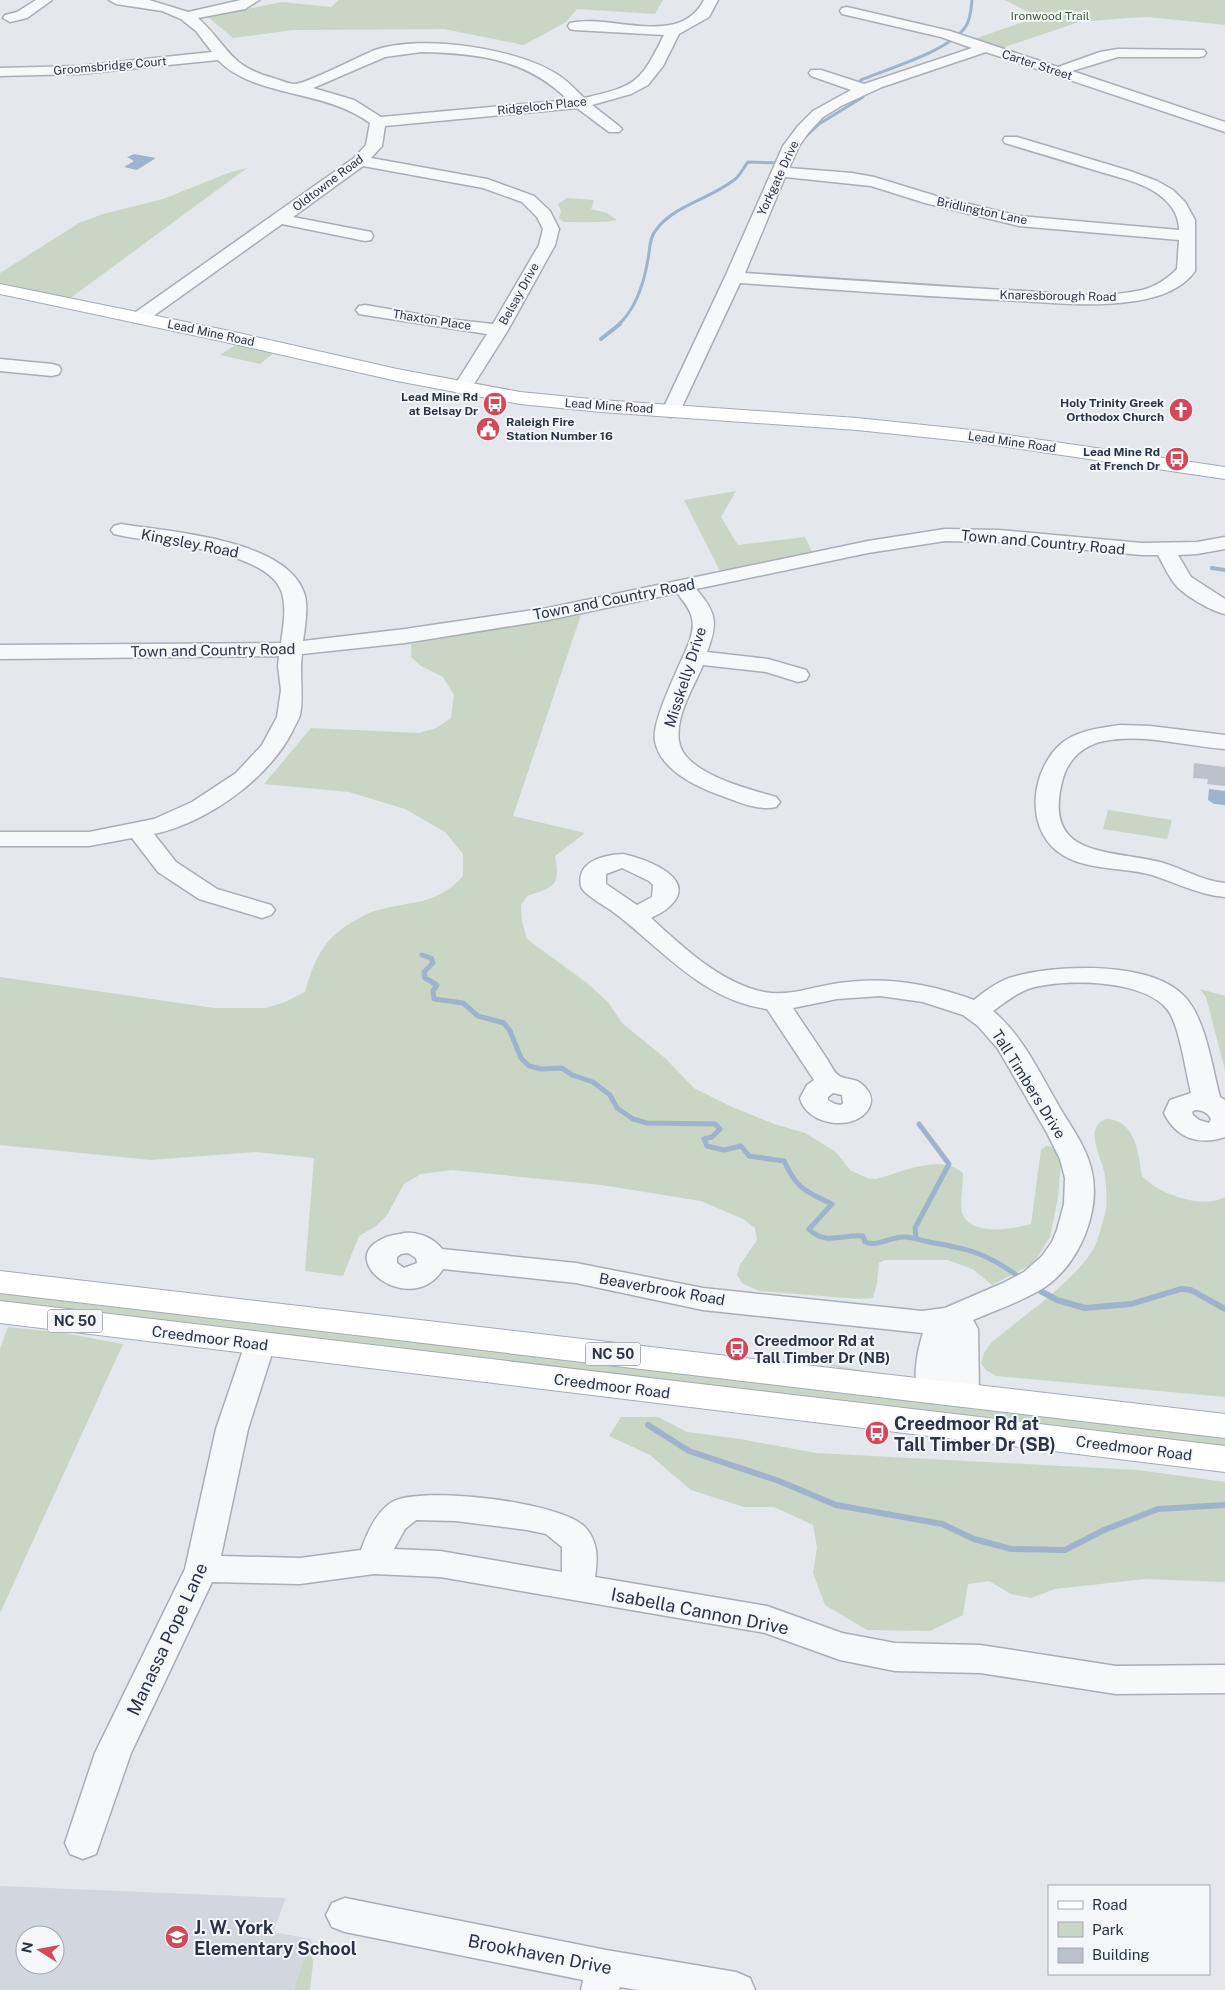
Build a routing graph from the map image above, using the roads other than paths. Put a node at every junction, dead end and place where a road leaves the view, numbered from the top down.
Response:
1 (44, 0) edge
2 (116, 0) edge
3 (252, 0) edge
4 (710, 0) edge
5 (847, 11) dead end
6 (187, 16) junction
7 (10, 18) dead end
8 (575, 26) dead end
9 (673, 32) junction
10 (985, 48) junction
11 (1199, 54) dead end
12 (220, 55) junction
13 (1059, 71) junction
14 (0, 72) edge
15 (816, 73) dead end
16 (298, 89) junction
17 (864, 89) junction
18 (580, 103) junction
19 (378, 122) junction
20 (1225, 127) edge
21 (614, 129) dead end
22 (1011, 140) dead end
23 (360, 161) junction
24 (779, 172) junction
25 (546, 196) dead end
26 (528, 199) junction
27 (280, 220) junction
28 (365, 236) dead end
29 (1188, 236) junction
30 (734, 277) junction
31 (0, 289) edge
32 (364, 310) dead end
33 (139, 318) junction
34 (499, 330) junction
35 (0, 365) edge
36 (52, 370) dead end
37 (462, 388) junction
38 (671, 411) junction
39 (1225, 473) edge
40 (122, 530) dead end
41 (1225, 542) edge
42 (1164, 549) junction
43 (1188, 549) junction
44 (682, 586) junction
45 (1197, 590) junction
46 (1225, 608) edge
47 (292, 649) junction
48 (0, 652) edge
49 (695, 657) junction
50 (798, 675) dead end
51 (1225, 742) edge
52 (768, 802) dead end
53 (139, 830) junction
54 (0, 839) edge
55 (1225, 890) edge
56 (262, 910) dead end
57 (635, 917) dead end
58 (775, 1001) junction
59 (976, 1011) junction
60 (830, 1084) dead end
61 (1219, 1114) edge
62 (431, 1258) dead end
63 (0, 1282) edge
64 (0, 1312) edge
65 (952, 1318) junction
66 (260, 1344) junction
67 (932, 1392) junction
68 (963, 1396) junction
69 (1225, 1426) edge
70 (1225, 1459) edge
71 (374, 1561) junction
72 (202, 1569) junction
73 (576, 1587) junction
74 (1225, 1679) edge
75 (83, 1843) dead end
76 (345, 1915) dead end
77 (603, 1978) edge
78 (736, 1990) edge

1 - 7 street
2 - 6 street
3 - 6 street
4 - 9 street
5 - 10 street, Carter Street
6 - 12 street
8 - 9 street
9 - 18 street, Ridgeloch Place
10 - 13 street, Carter Street
10 - 17 street, Yorkgate Drive
11 - 13 street
12 - 14 street, Groomsbridge Court
12 - 16 street
13 - 20 street, Carter Street
15 - 17 street
16 - 18 street
16 - 19 street
17 - 24 street, Yorkgate Drive
18 - 19 street, Ridgeloch Place
18 - 21 street
19 - 23 street, Oldtowne Road
22 - 29 street, Knaresborough Road
23 - 26 street, Belsay Drive
23 - 27 street, Oldtowne Road
24 - 29 street, Bridlington Lane
24 - 30 street, Yorkgate Drive
25 - 26 street, Belsay Drive
26 - 34 street, Belsay Drive
27 - 28 street
27 - 33 street, Oldtowne Road
29 - 30 street, Knaresborough Road
30 - 38 street, Yorkgate Drive
31 - 33 main road, Lead Mine Road
32 - 34 street, Thaxton Place
33 - 37 main road, Lead Mine Road
34 - 37 street, Belsay Drive
35 - 36 street
37 - 38 main road, Lead Mine Road
38 - 39 main road, Lead Mine Road
40 - 47 street, Kingsley Road
41 - 43 street, Town and Country Road
42 - 43 street, Town and Country Road
42 - 44 street, Town and Country Road
42 - 45 street
43 - 45 street
44 - 47 street, Town and Country Road
44 - 49 street, Misskelly Drive
45 - 46 street
47 - 48 street, Town and Country Road
47 - 53 street, Kingsley Road
49 - 50 street
49 - 52 street, Misskelly Drive
51 - 55 street
53 - 54 street, Kingsley Road
53 - 56 street
57 - 58 street, Tall Timbers Drive
58 - 59 street, Tall Timbers Drive
58 - 60 street
59 - 61 street
59 - 65 street, Tall Timbers Drive
62 - 65 street, Beaverbrook Road
63 - 67 main road, NC 50
64 - 66 main road, Creedmoor Road / NC 50
65 - 67 street, Tall Timbers Drive
65 - 68 street
66 - 70 main road, Creedmoor Road / NC 50
66 - 72 street, Manassa Pope Lane
67 - 68 main road, NC 50
68 - 69 main road, NC 50
71 - 72 street, Isabella Cannon Drive
71 - 73 street, Isabella Cannon Drive
71 - 73 street
72 - 75 street, Manassa Pope Lane
73 - 74 street, Isabella Cannon Drive
76 - 77 street, Brookhaven Drive
77 - 78 street, Brookhaven Drive

